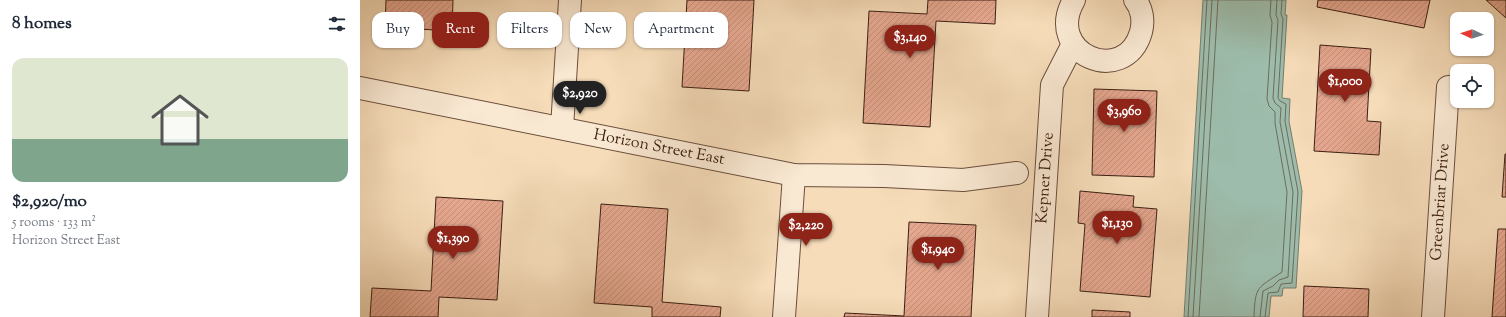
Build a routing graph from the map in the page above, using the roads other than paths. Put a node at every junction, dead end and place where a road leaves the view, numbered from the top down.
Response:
1 (570, 0) edge
2 (1074, 0) edge
3 (1135, 0) edge
4 (1073, 44) junction
5 (1448, 87) dead end
6 (360, 88) edge
7 (562, 128) junction
8 (1017, 173) dead end
9 (794, 175) junction
10 (784, 317) edge
11 (1037, 317) edge
12 (1433, 317) edge

1 - 7 street
2 - 4 street
3 - 4 street
4 - 11 street, Kepner Drive
5 - 12 street, Greenbriar Drive
6 - 7 street, Horizon Street East
7 - 9 street, Horizon Street East
8 - 9 street, Horizon Street East
9 - 10 street

